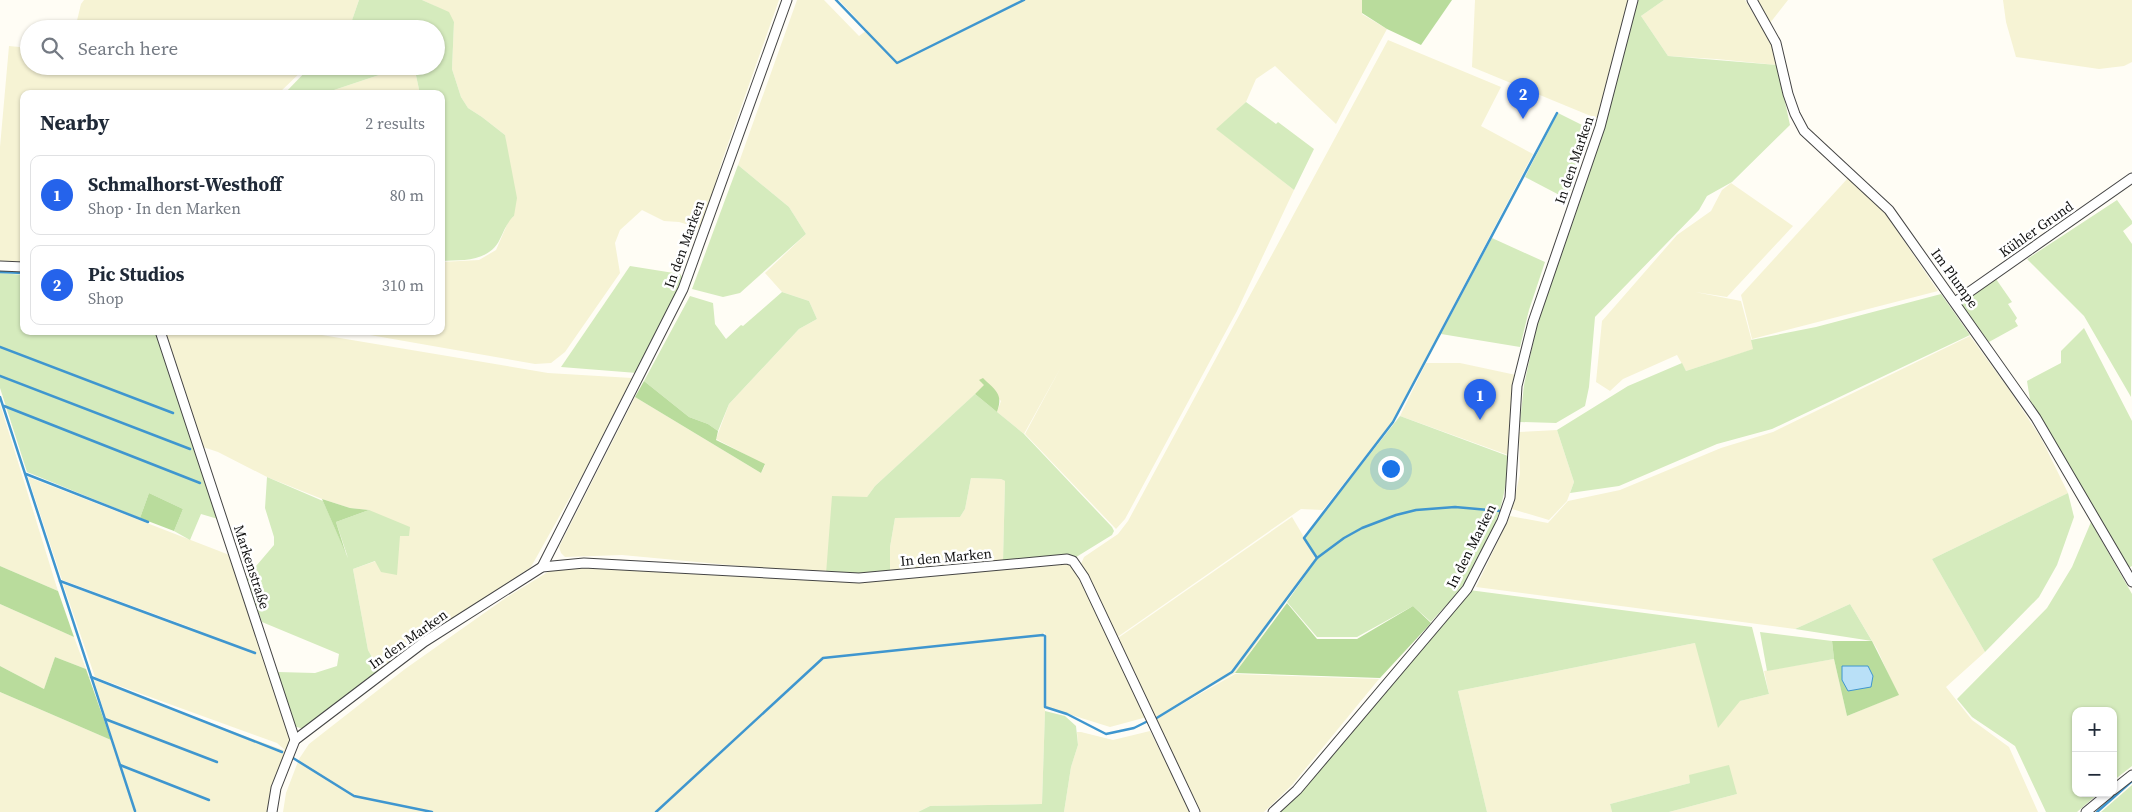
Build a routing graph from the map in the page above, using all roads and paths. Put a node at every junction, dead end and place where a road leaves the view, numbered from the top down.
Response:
1 (787, 0) edge
2 (1633, 0) edge
3 (1752, 0) edge
4 (2132, 178) edge
5 (0, 266) edge
6 (20, 267) edge
7 (1955, 302) junction
8 (161, 335) edge
9 (542, 566) junction
10 (2132, 582) edge
11 (295, 740) junction
12 (2132, 775) edge
13 (2117, 787) edge
14 (2104, 797) edge
15 (272, 812) edge
16 (1195, 812) edge
17 (1273, 812) edge
18 (2086, 812) edge

1 - 9 street, In den Marken
2 - 17 street, In den Marken
3 - 7 street, Im Plumpe
4 - 7 street, Kühler Grund
5 - 6 street
7 - 10 street, Im Plumpe
8 - 11 street, Markenstraße
9 - 11 street, In den Marken
9 - 16 street, In den Marken
11 - 15 street
12 - 13 street
14 - 18 street

